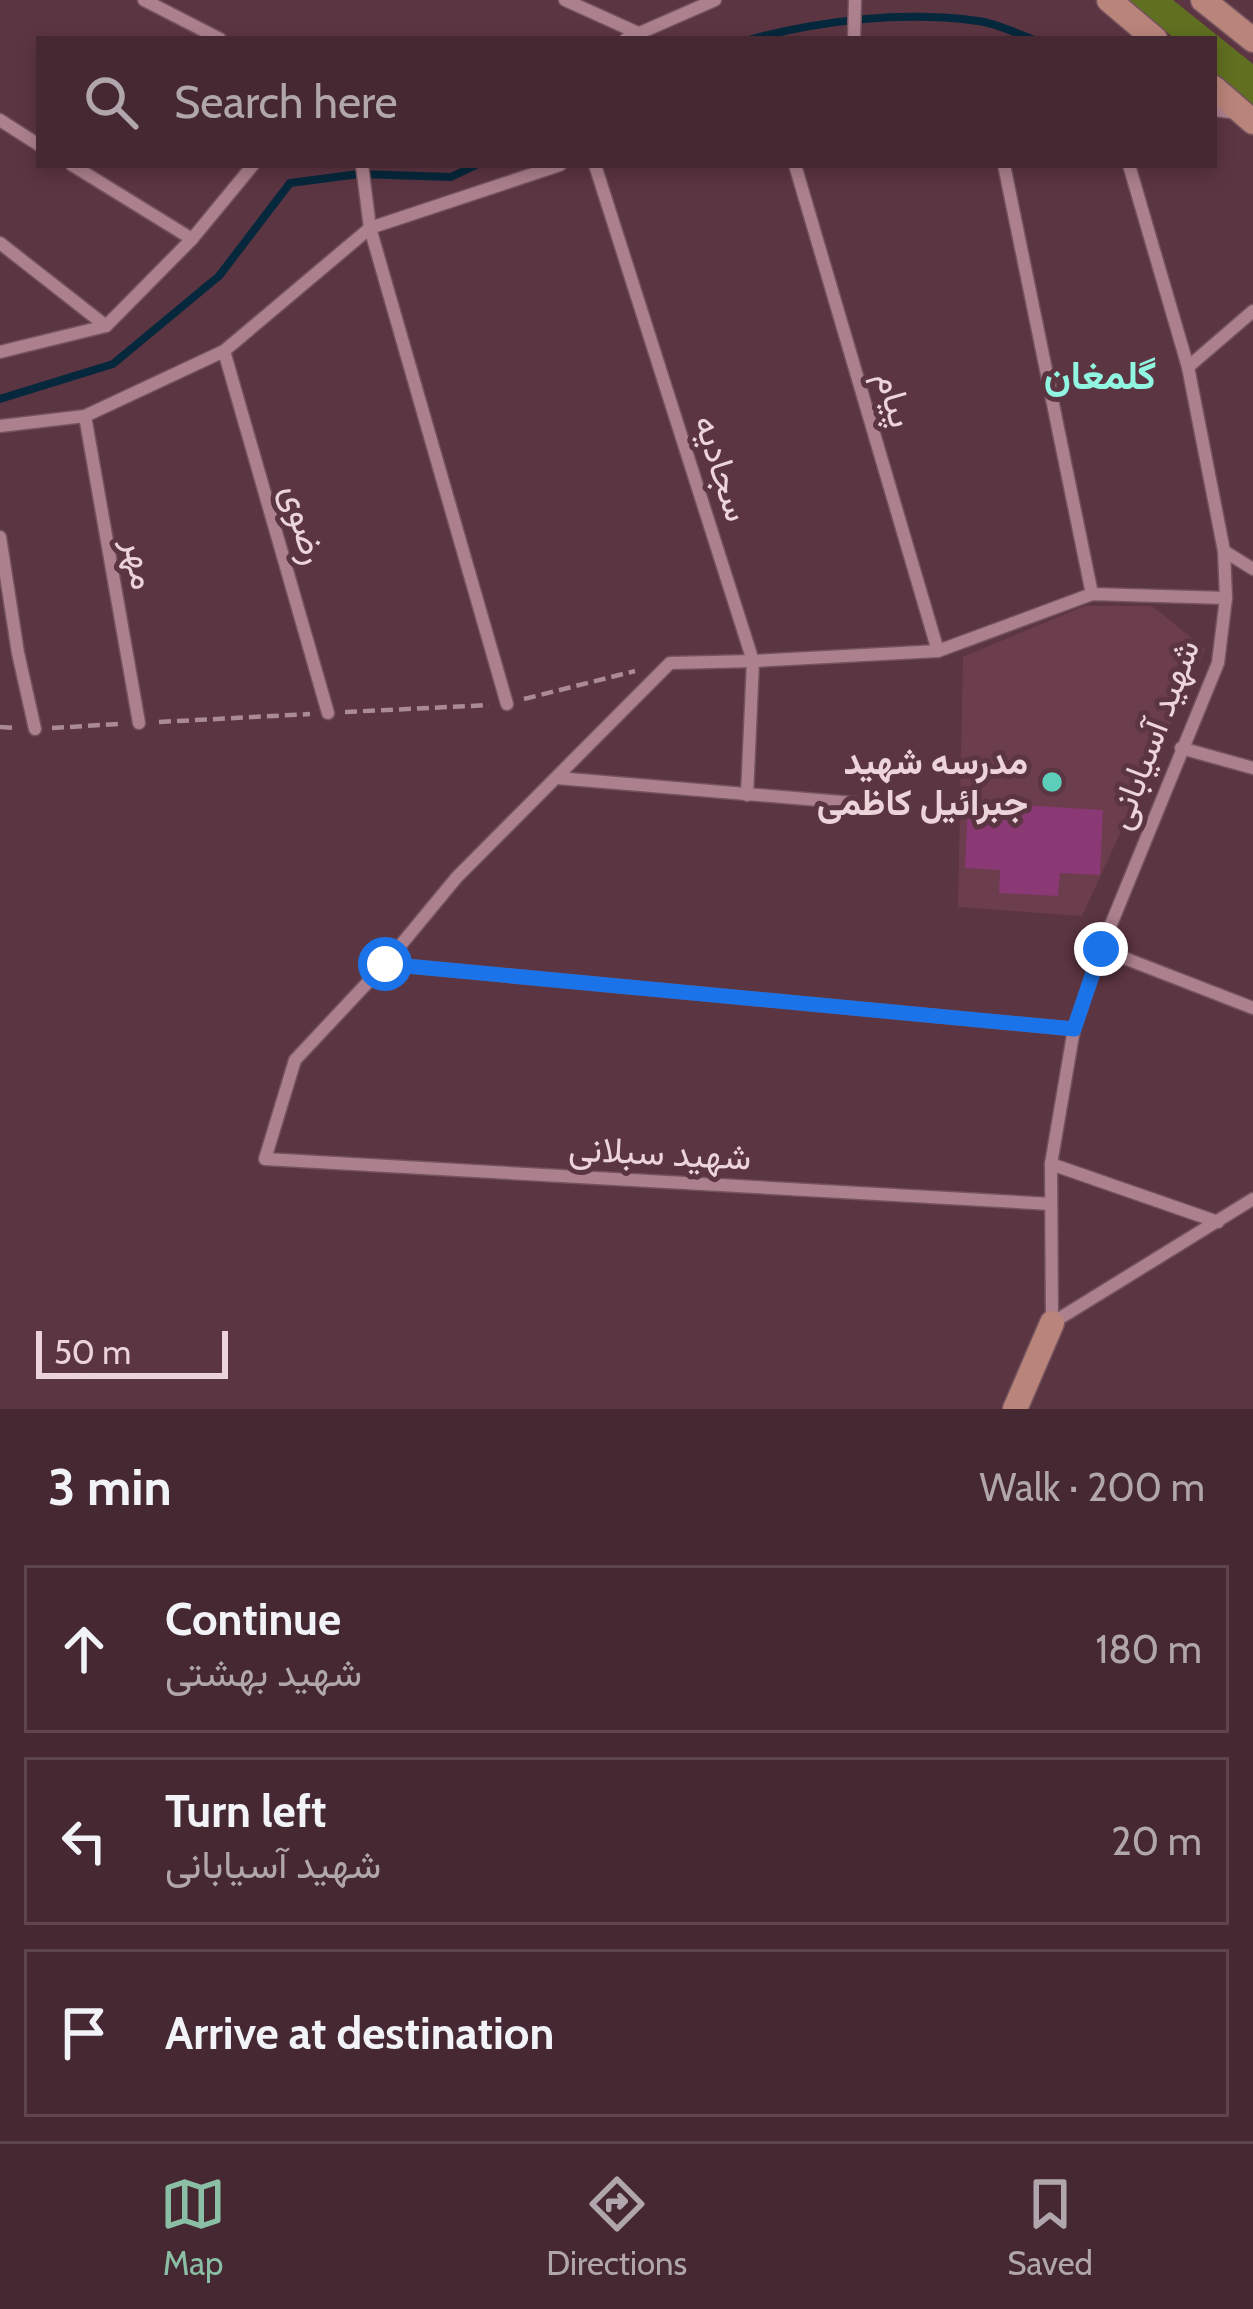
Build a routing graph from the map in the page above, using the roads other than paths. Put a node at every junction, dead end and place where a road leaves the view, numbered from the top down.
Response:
1 (143, 0) edge
2 (566, 0) edge
3 (715, 0) edge
4 (855, 0) edge
5 (1108, 0) edge
6 (1203, 0) edge
7 (214, 36) edge
8 (632, 36) edge
9 (854, 36) edge
10 (1151, 36) edge
11 (1253, 40) edge
12 (1217, 91) edge
13 (1217, 111) edge
14 (1249, 118) edge
15 (0, 120) edge
16 (36, 143) edge
17 (77, 168) edge
18 (251, 168) edge
19 (362, 168) edge
20 (551, 168) edge
21 (596, 168) edge
22 (796, 168) edge
23 (1005, 168) edge
24 (1130, 168) edge
25 (370, 228) junction
26 (192, 239) junction
27 (0, 243) edge
28 (1253, 311) edge
29 (106, 326) junction
30 (224, 351) junction
31 (0, 352) edge
32 (1188, 367) junction
33 (85, 416) junction
34 (0, 426) edge
35 (0, 537) edge
36 (1224, 551) junction
37 (1253, 569) edge
38 (1092, 594) junction
39 (1226, 598) junction
40 (938, 651) junction
41 (753, 661) junction
42 (507, 704) dead end
43 (328, 713) dead end
44 (139, 723) dead end
45 (35, 729) dead end
46 (1181, 748) junction
47 (1253, 768) edge
48 (557, 778) junction
49 (747, 795) junction
50 (854, 803) dead end
51 (1101, 949) junction
52 (385, 964) junction
53 (1253, 1008) edge
54 (1074, 1029) junction
55 (1051, 1164) junction
56 (1253, 1198) edge
57 (1051, 1204) junction
58 (1218, 1222) junction
59 (1052, 1323) junction
60 (1015, 1409) edge

1 - 7 street
2 - 8 street
3 - 8 street
4 - 9 street
5 - 10 main road
6 - 11 main road
12 - 14 main road
13 - 14 street
15 - 16 street
17 - 26 street
18 - 26 street
19 - 25 street
20 - 25 street
21 - 41 street, سجادیه
22 - 40 street, پیام
23 - 38 street
24 - 32 street, شهید آسیابانی
25 - 30 street
25 - 42 street
26 - 29 street
27 - 29 street
28 - 32 street
29 - 31 street
30 - 33 street
30 - 43 street, رضوی
32 - 36 street, شهید آسیابانی
33 - 34 street
33 - 44 street, مهر
35 - 45 street
36 - 37 street
36 - 39 street, شهید آسیابانی
38 - 39 street
38 - 40 street
39 - 46 street, شهید آسیابانی
40 - 41 street
41 - 48 street
41 - 49 street, سجادیه
46 - 47 street
46 - 51 street, شهید آسیابانی
48 - 49 street
48 - 52 street
49 - 50 street
51 - 53 street
51 - 54 street, شهید آسیابانی
52 - 54 street
52 - 57 street, شهید سبلانی
54 - 55 street, شهید آسیابانی
55 - 57 street, شهید آسیابانی
55 - 58 street
56 - 58 street
57 - 59 street, شهید آسیابانی
58 - 59 street
59 - 60 main road

